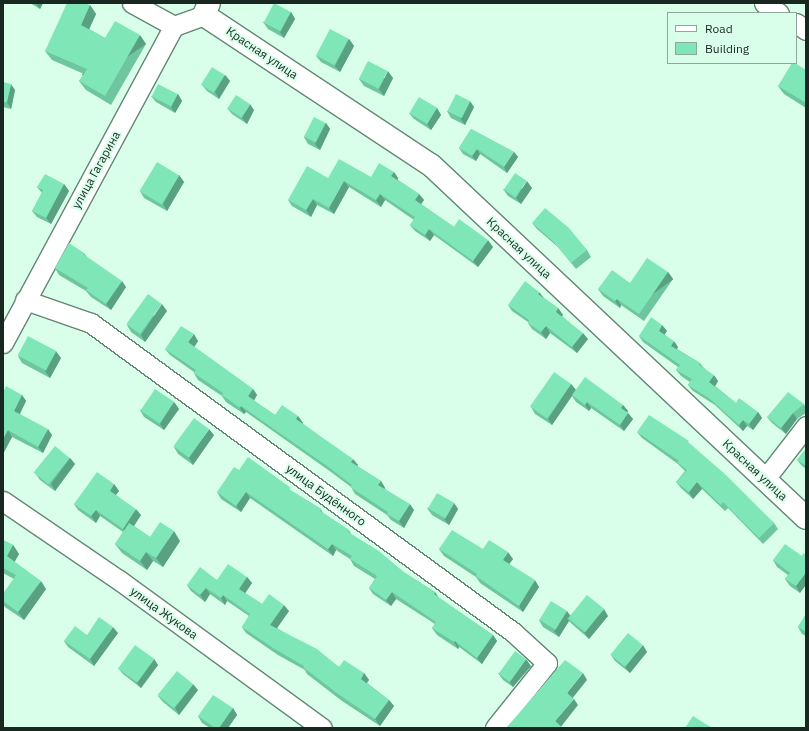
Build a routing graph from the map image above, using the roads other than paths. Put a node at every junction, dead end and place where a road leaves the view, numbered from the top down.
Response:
1 (132, 3) edge
2 (764, 3) edge
3 (206, 9) edge
4 (778, 12) edge
5 (797, 24) edge
6 (174, 26) junction
7 (806, 30) edge
8 (25, 300) junction
9 (3, 343) edge
10 (806, 426) edge
11 (765, 479) junction
12 (3, 501) edge
13 (806, 518) edge
14 (322, 728) edge
15 (495, 728) edge

1 - 6 street
2 - 4 street
3 - 6 street
3 - 11 main road, Красная улица
5 - 7 street
6 - 8 street, улица Гагарина
8 - 9 street, улица Гагарина
8 - 15 street, улица Будённого
10 - 11 street
11 - 13 main road, Красная улица
12 - 14 street, улица Жукова

